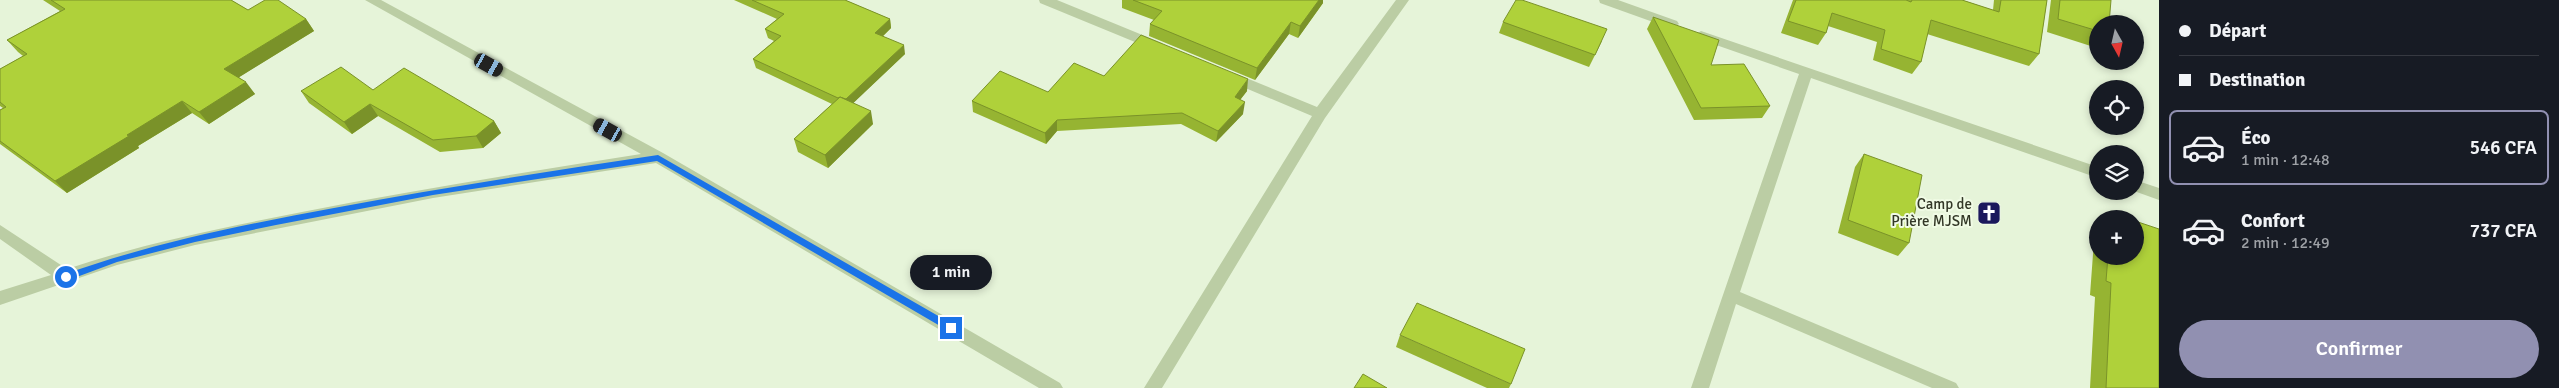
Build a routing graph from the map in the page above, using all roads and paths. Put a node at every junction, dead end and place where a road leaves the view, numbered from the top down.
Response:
1 (371, 0) edge
2 (1045, 0) edge
3 (1403, 0) edge
4 (1606, 0) edge
5 (1174, 53) edge
6 (1220, 72) edge
7 (1806, 72) junction
8 (1320, 114) junction
9 (658, 158) junction
10 (2089, 170) edge
11 (2144, 189) edge
12 (2159, 194) edge
13 (0, 232) edge
14 (66, 277) junction
15 (1732, 295) junction
16 (0, 298) edge
17 (1054, 388) edge
18 (1153, 388) edge
19 (1700, 388) edge
20 (1950, 388) edge

1 - 9 street
2 - 5 street
3 - 8 street
4 - 7 street
6 - 8 street
7 - 10 street
7 - 15 street
8 - 18 street
9 - 14 street
9 - 17 street
11 - 12 street
13 - 14 street
14 - 16 street
15 - 19 street
15 - 20 street

